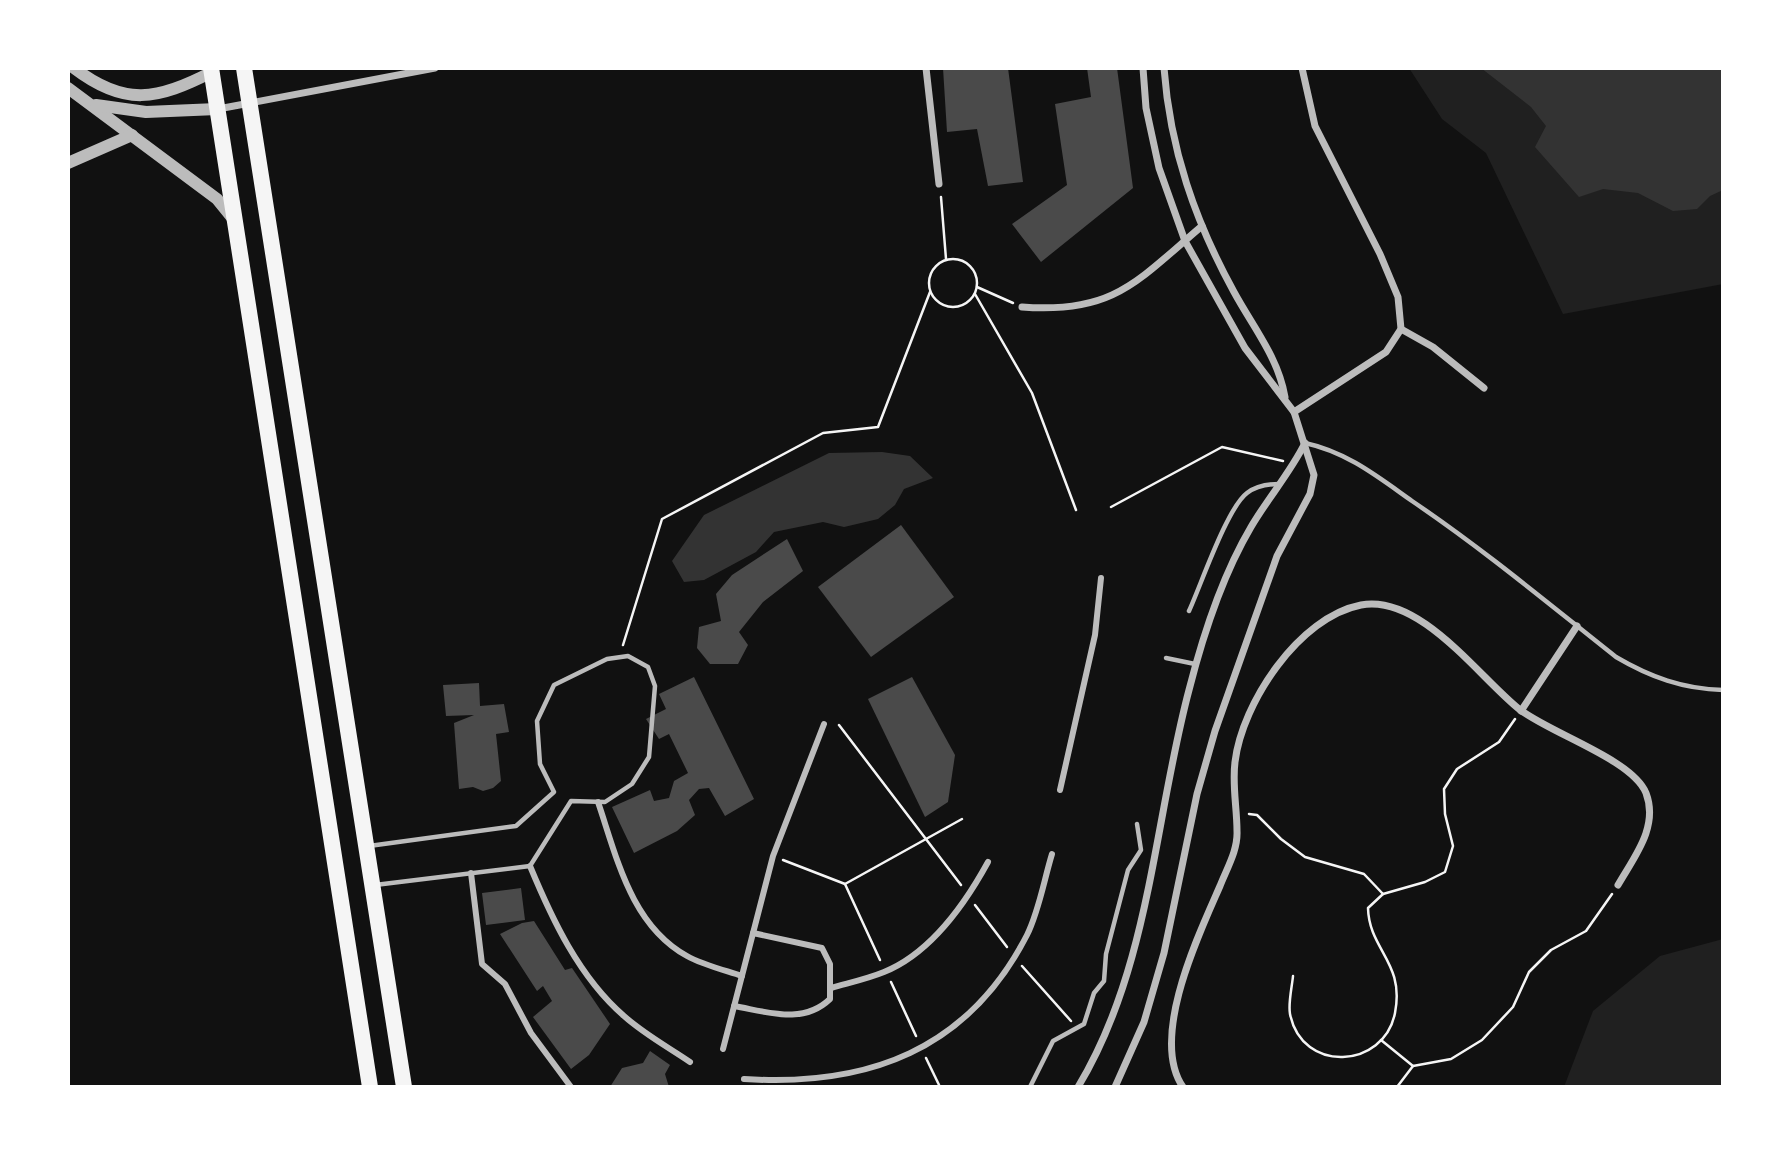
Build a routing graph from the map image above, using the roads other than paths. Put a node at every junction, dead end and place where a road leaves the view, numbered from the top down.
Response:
1 (74, 68) edge
2 (244, 68) edge
3 (435, 68) edge
4 (926, 68) edge
5 (1143, 68) edge
6 (1164, 68) edge
7 (1302, 68) edge
8 (215, 70) edge
9 (68, 88) edge
10 (89, 103) junction
11 (250, 104) junction
12 (217, 109) junction
13 (132, 135) junction
14 (68, 163) edge
15 (939, 184) road end
16 (234, 220) junction
17 (1202, 226) junction
18 (1185, 241) junction
19 (1022, 307) road end
20 (1401, 329) junction
21 (1484, 388) dead end
22 (1286, 398) junction
23 (1294, 412) junction
24 (1306, 443) junction
25 (1279, 484) junction
26 (1101, 578) dead end
27 (1189, 611) dead end
28 (1577, 626) junction
29 (1166, 658) dead end
30 (1196, 664) junction
31 (1723, 690) edge
32 (1521, 711) junction
33 (824, 724) dead end
34 (1060, 790) dead end
35 (598, 802) junction
36 (1137, 824) dead end
37 (365, 847) junction
38 (1052, 854) dead end
39 (988, 862) dead end
40 (530, 866) junction
41 (471, 873) junction
42 (1618, 885) road end
43 (371, 886) junction
44 (753, 933) junction
45 (742, 976) junction
46 (831, 988) junction
47 (734, 1006) junction
48 (723, 1049) dead end
49 (690, 1062) dead end
50 (744, 1079) dead end
51 (370, 1087) edge
52 (404, 1087) edge
53 (570, 1087) edge
54 (1030, 1087) edge
55 (1079, 1087) edge
56 (1115, 1087) edge
57 (1183, 1087) edge

1 - 8 street
2 - 11 highway
3 - 11 street
4 - 15 street
5 - 18 street
6 - 17 street
7 - 20 street
8 - 12 highway
9 - 10 street
10 - 12 street
10 - 13 street
11 - 12 street
11 - 37 highway
12 - 16 highway
13 - 14 street
13 - 16 street
16 - 51 highway
17 - 18 street
17 - 22 street
18 - 19 street
18 - 22 street
20 - 21 street
20 - 23 street
22 - 23 street
23 - 24 street
24 - 25 street
24 - 28 lane
24 - 56 street
25 - 27 lane
25 - 30 street
26 - 34 street
28 - 31 lane
28 - 32 street
29 - 30 lane
30 - 55 street
32 - 42 street
32 - 57 street
33 - 44 street
35 - 37 lane
35 - 40 lane
35 - 45 street
36 - 54 lane
37 - 43 highway
38 - 50 street
39 - 46 street
40 - 41 lane
40 - 49 street
41 - 43 lane
41 - 53 street
43 - 52 highway
44 - 45 street
44 - 46 street
45 - 47 street
46 - 47 street
47 - 48 street

